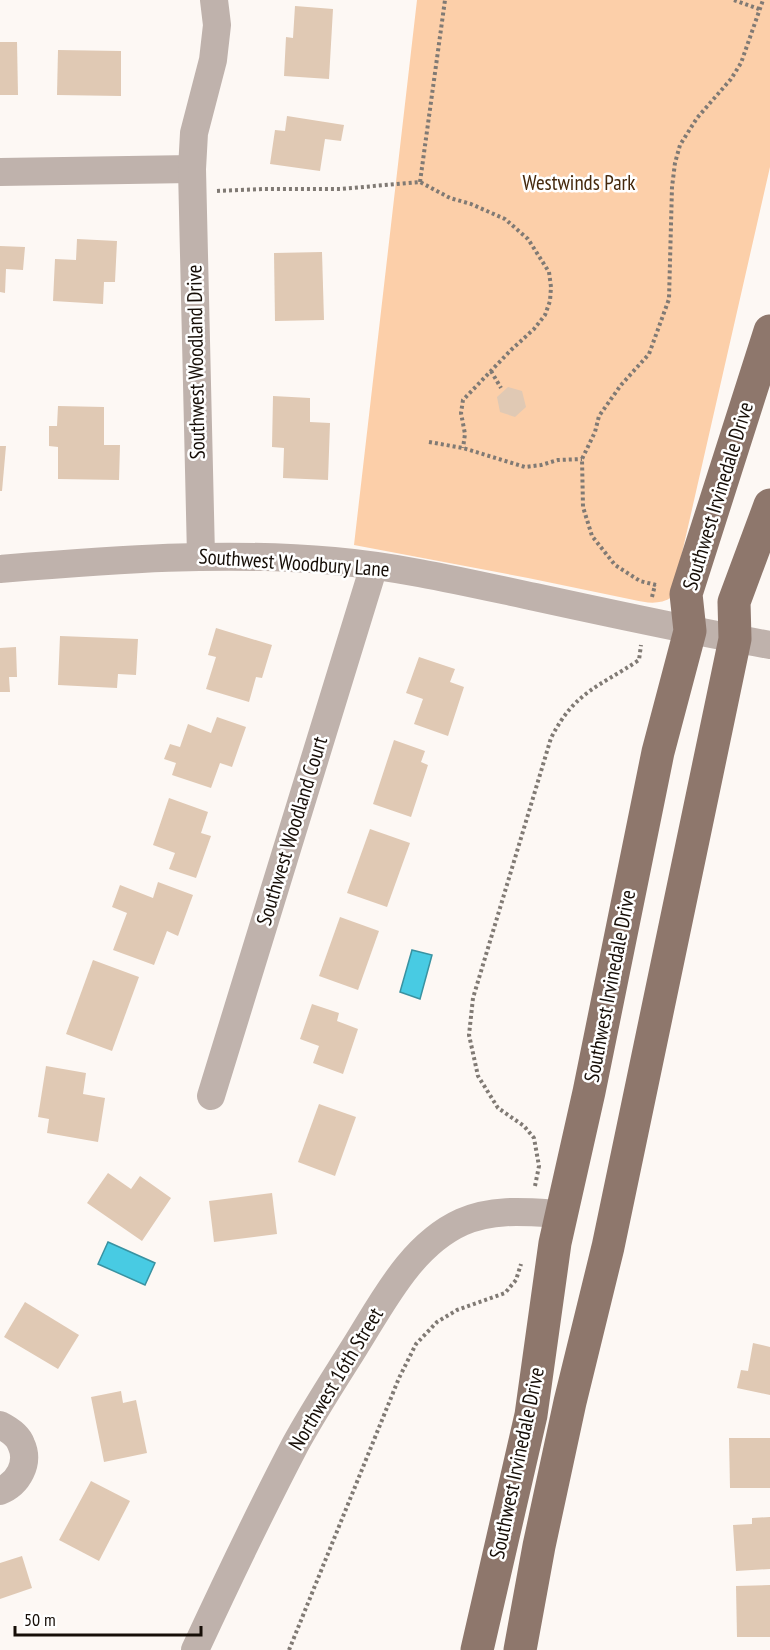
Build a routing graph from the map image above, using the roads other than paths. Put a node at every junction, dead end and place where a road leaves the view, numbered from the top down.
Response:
1 (214, 0) edge
2 (0, 172) edge
3 (192, 181) junction
4 (770, 331) edge
5 (770, 505) edge
6 (201, 556) junction
7 (374, 566) junction
8 (0, 569) edge
9 (690, 631) junction
10 (735, 639) junction
11 (770, 645) edge
12 (211, 1096) dead end
13 (545, 1213) junction
14 (0, 1425) edge
15 (0, 1491) edge
16 (195, 1650) edge
17 (477, 1650) edge
18 (520, 1650) edge

1 - 3 street, Southwest Woodland Drive
2 - 3 street
3 - 6 street, Southwest Woodland Drive
4 - 9 main road, Southwest Irvinedale Drive
5 - 10 main road, Southwest Irvinedale Drive
6 - 7 street, Southwest Woodbury Lane
6 - 8 street, Southwest Woodbury Lane
7 - 9 street, Southwest Woodbury Lane
7 - 12 street, Southwest Woodland Court
9 - 10 street, Southwest Woodbury Lane
9 - 13 main road, Southwest Irvinedale Drive
10 - 11 street, Southwest Woodbury Lane
10 - 18 main road, Southwest Irvinedale Drive
13 - 16 street, Northwest 16th Street
13 - 17 main road, Southwest Irvinedale Drive
14 - 15 street

